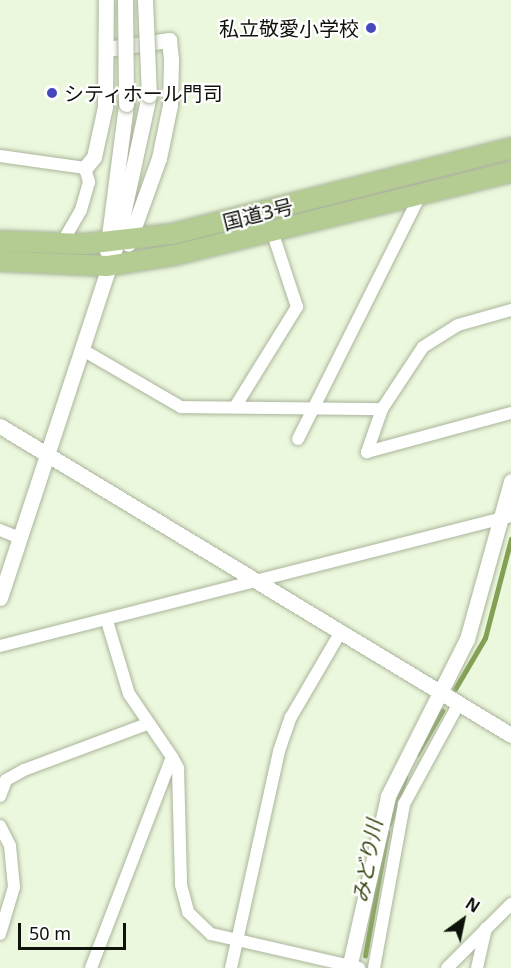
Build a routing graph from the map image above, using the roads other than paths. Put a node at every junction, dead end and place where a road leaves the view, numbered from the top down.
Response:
1 (106, 0) edge
2 (125, 0) edge
3 (145, 0) edge
4 (107, 49) junction
5 (511, 148) edge
6 (0, 156) edge
7 (85, 168) junction
8 (511, 172) edge
9 (418, 197) junction
10 (273, 234) junction
11 (0, 241) edge
12 (119, 242) junction
13 (61, 244) junction
14 (0, 261) edge
15 (107, 266) junction
16 (511, 310) edge
17 (83, 350) junction
18 (315, 405) junction
19 (235, 407) junction
20 (382, 409) junction
21 (511, 414) edge
22 (0, 426) edge
23 (298, 439) dead end
24 (48, 456) junction
25 (511, 481) edge
26 (507, 517) edge
27 (0, 530) edge
28 (21, 538) junction
29 (260, 582) junction
30 (0, 598) edge
31 (107, 621) junction
32 (339, 634) junction
33 (0, 646) edge
34 (436, 692) junction
35 (458, 705) junction
36 (147, 724) junction
37 (511, 735) edge
38 (172, 757) junction
39 (0, 796) edge
40 (0, 826) edge
41 (511, 904) edge
42 (486, 924) junction
43 (0, 934) edge
44 (238, 940) junction
45 (353, 967) edge
46 (91, 968) edge
47 (231, 968) edge
48 (374, 968) edge
49 (447, 968) edge
50 (477, 968) edge

1 - 4 street
2 - 12 street, bridge
3 - 12 street, bridge
4 - 7 street
4 - 12 street
5 - 12 highway, 国道3号
6 - 7 street
7 - 13 street
8 - 9 highway, 国道3号
9 - 10 highway, 国道3号
9 - 18 street
10 - 15 highway, 国道3号
10 - 19 street
11 - 13 highway, 国道3号
12 - 13 highway, 国道3号
12 - 15 street
14 - 15 highway, 国道3号
15 - 17 street
16 - 20 street
17 - 19 street
17 - 24 street
18 - 19 street
18 - 20 street
18 - 23 street
20 - 21 street
22 - 24 street
24 - 28 street
24 - 29 street
25 - 26 street
26 - 29 street
26 - 34 street
27 - 28 street
28 - 30 street
29 - 31 street
29 - 32 street
31 - 33 street
31 - 36 street
32 - 34 street
32 - 44 street
34 - 35 street
34 - 45 street
35 - 37 street
35 - 48 street
36 - 38 street
36 - 39 street
38 - 44 street
38 - 46 street
40 - 43 street
41 - 42 street
42 - 49 street
42 - 50 street
44 - 45 street
44 - 47 street

